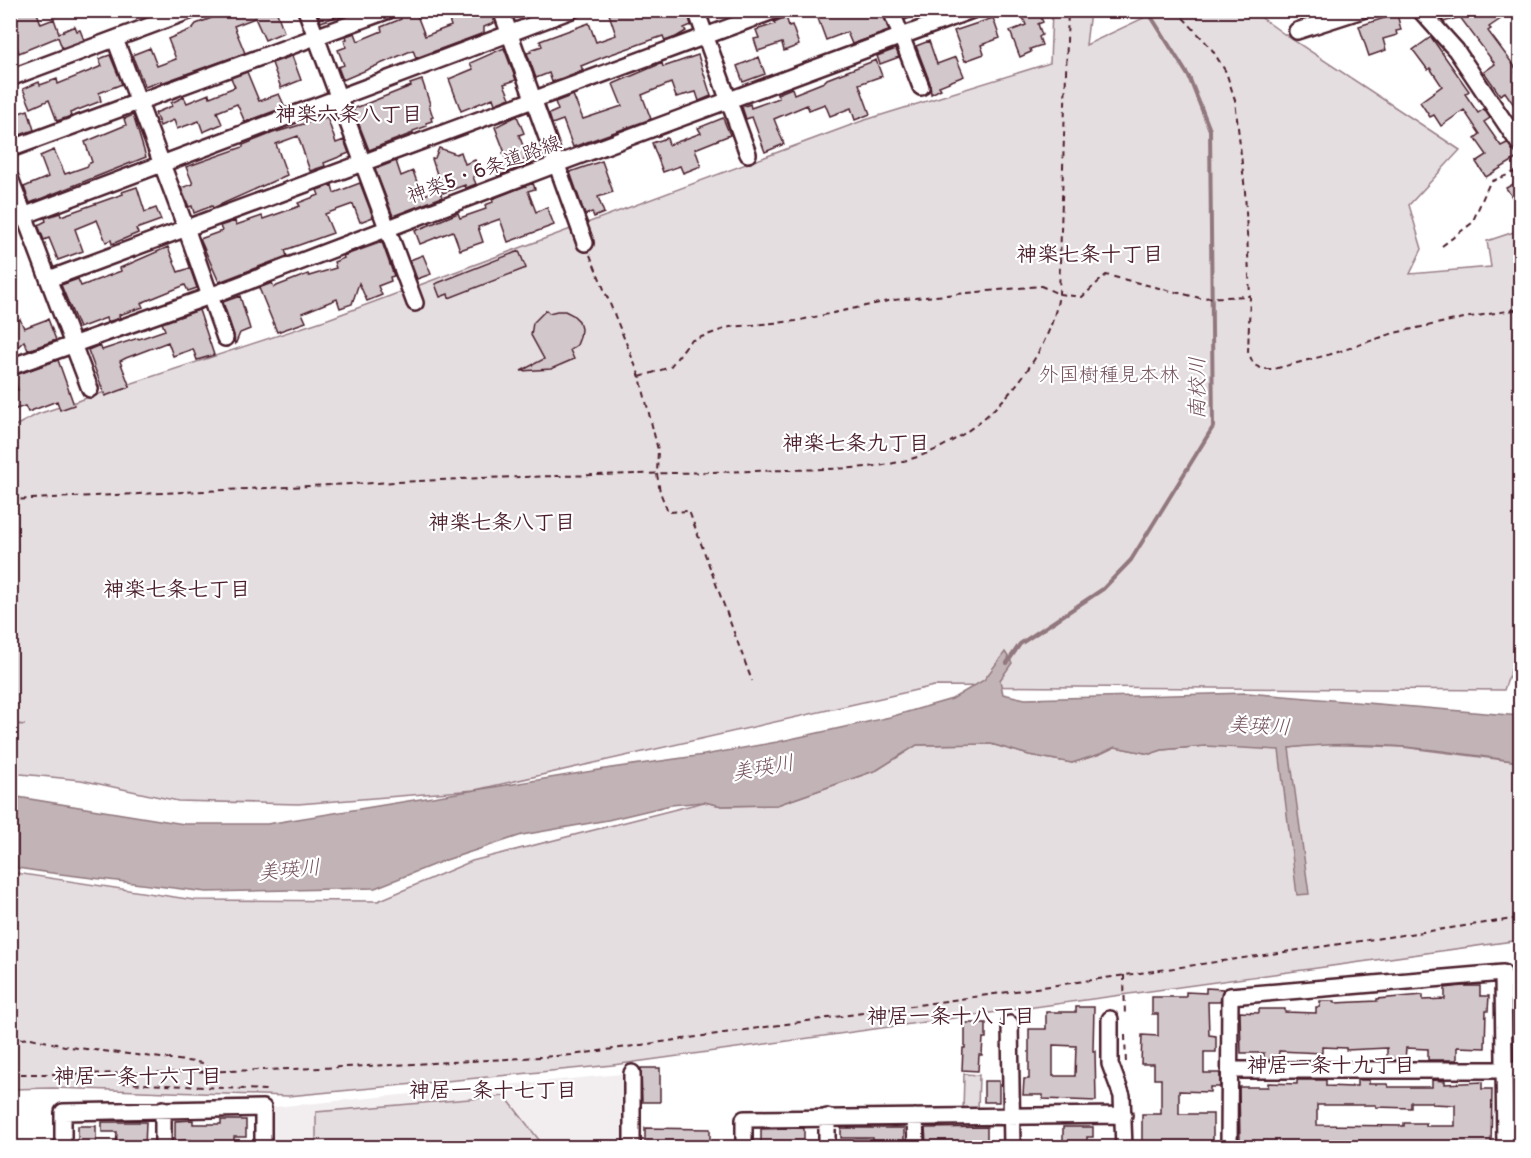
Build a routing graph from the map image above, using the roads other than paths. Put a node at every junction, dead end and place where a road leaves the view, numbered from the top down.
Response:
1 (306, 10) edge
2 (389, 10) edge
3 (501, 10) edge
4 (572, 10) edge
5 (696, 10) edge
6 (776, 10) edge
7 (891, 10) edge
8 (972, 10) edge
9 (1362, 10) edge
10 (1420, 10) edge
11 (186, 12) edge
12 (1297, 31) dead end
13 (509, 34) junction
14 (706, 36) junction
15 (316, 37) junction
16 (902, 38) junction
17 (115, 39) junction
18 (10, 78) edge
19 (921, 87) dead end
20 (338, 98) junction
21 (534, 100) junction
22 (728, 101) junction
23 (138, 103) junction
24 (1521, 145) edge
25 (10, 149) edge
26 (747, 154) dead end
27 (363, 163) junction
28 (557, 164) junction
29 (161, 165) junction
30 (10, 178) edge
31 (17, 219) edge
32 (387, 227) junction
33 (186, 228) junction
34 (585, 243) road end
35 (49, 279) junction
36 (210, 296) junction
37 (415, 303) dead end
38 (225, 338) dead end
39 (74, 345) junction
40 (10, 367) edge
41 (90, 389) dead end
42 (1504, 981) junction
43 (1521, 981) edge
44 (1110, 1019) dead end
45 (1010, 1024) dead end
46 (1230, 1070) junction
47 (1505, 1070) junction
48 (1521, 1070) edge
49 (632, 1073) dead end
50 (163, 1109) junction
51 (1124, 1115) junction
52 (1011, 1116) junction
53 (827, 1117) junction
54 (915, 1117) junction
55 (63, 1148) edge
56 (163, 1148) edge
57 (263, 1148) edge
58 (632, 1148) edge
59 (744, 1148) edge
60 (827, 1148) edge
61 (916, 1148) edge
62 (1012, 1148) edge
63 (1124, 1148) edge
64 (1229, 1148) edge
65 (1504, 1148) edge

1 - 15 street
2 - 15 street
3 - 13 street
4 - 13 street
5 - 14 street
6 - 14 street
7 - 16 street
8 - 16 street, 神楽5・6条道路線
9 - 12 street
10 - 24 street
11 - 17 street
13 - 20 street
13 - 21 street
14 - 21 street
14 - 22 street
15 - 20 street
15 - 23 street
16 - 19 street
16 - 22 street, 神楽5・6条道路線
17 - 18 street
17 - 23 street
20 - 27 street
20 - 29 street
21 - 27 street
21 - 28 street
22 - 26 street
22 - 28 street, 神楽5・6条道路線
23 - 25 street
23 - 29 street
27 - 32 street
27 - 33 street
28 - 32 street, 神楽5・6条道路線
28 - 34 street
29 - 31 street
29 - 33 street
30 - 31 street
31 - 35 street
32 - 36 street, 神楽5・6条道路線
32 - 37 street
33 - 35 street
33 - 36 street
35 - 39 street
36 - 38 street
36 - 39 street, 神楽5・6条道路線
39 - 40 street, 神楽5・6条道路線
39 - 41 street
42 - 43 street
42 - 46 street
42 - 47 street
44 - 51 street
45 - 52 street
46 - 47 street
46 - 64 street
47 - 48 street
47 - 65 street
49 - 58 street
50 - 55 street
50 - 56 street
50 - 57 street
51 - 52 street
51 - 63 street
52 - 54 street
52 - 62 street
53 - 54 street
53 - 59 street
53 - 60 street
54 - 61 street

